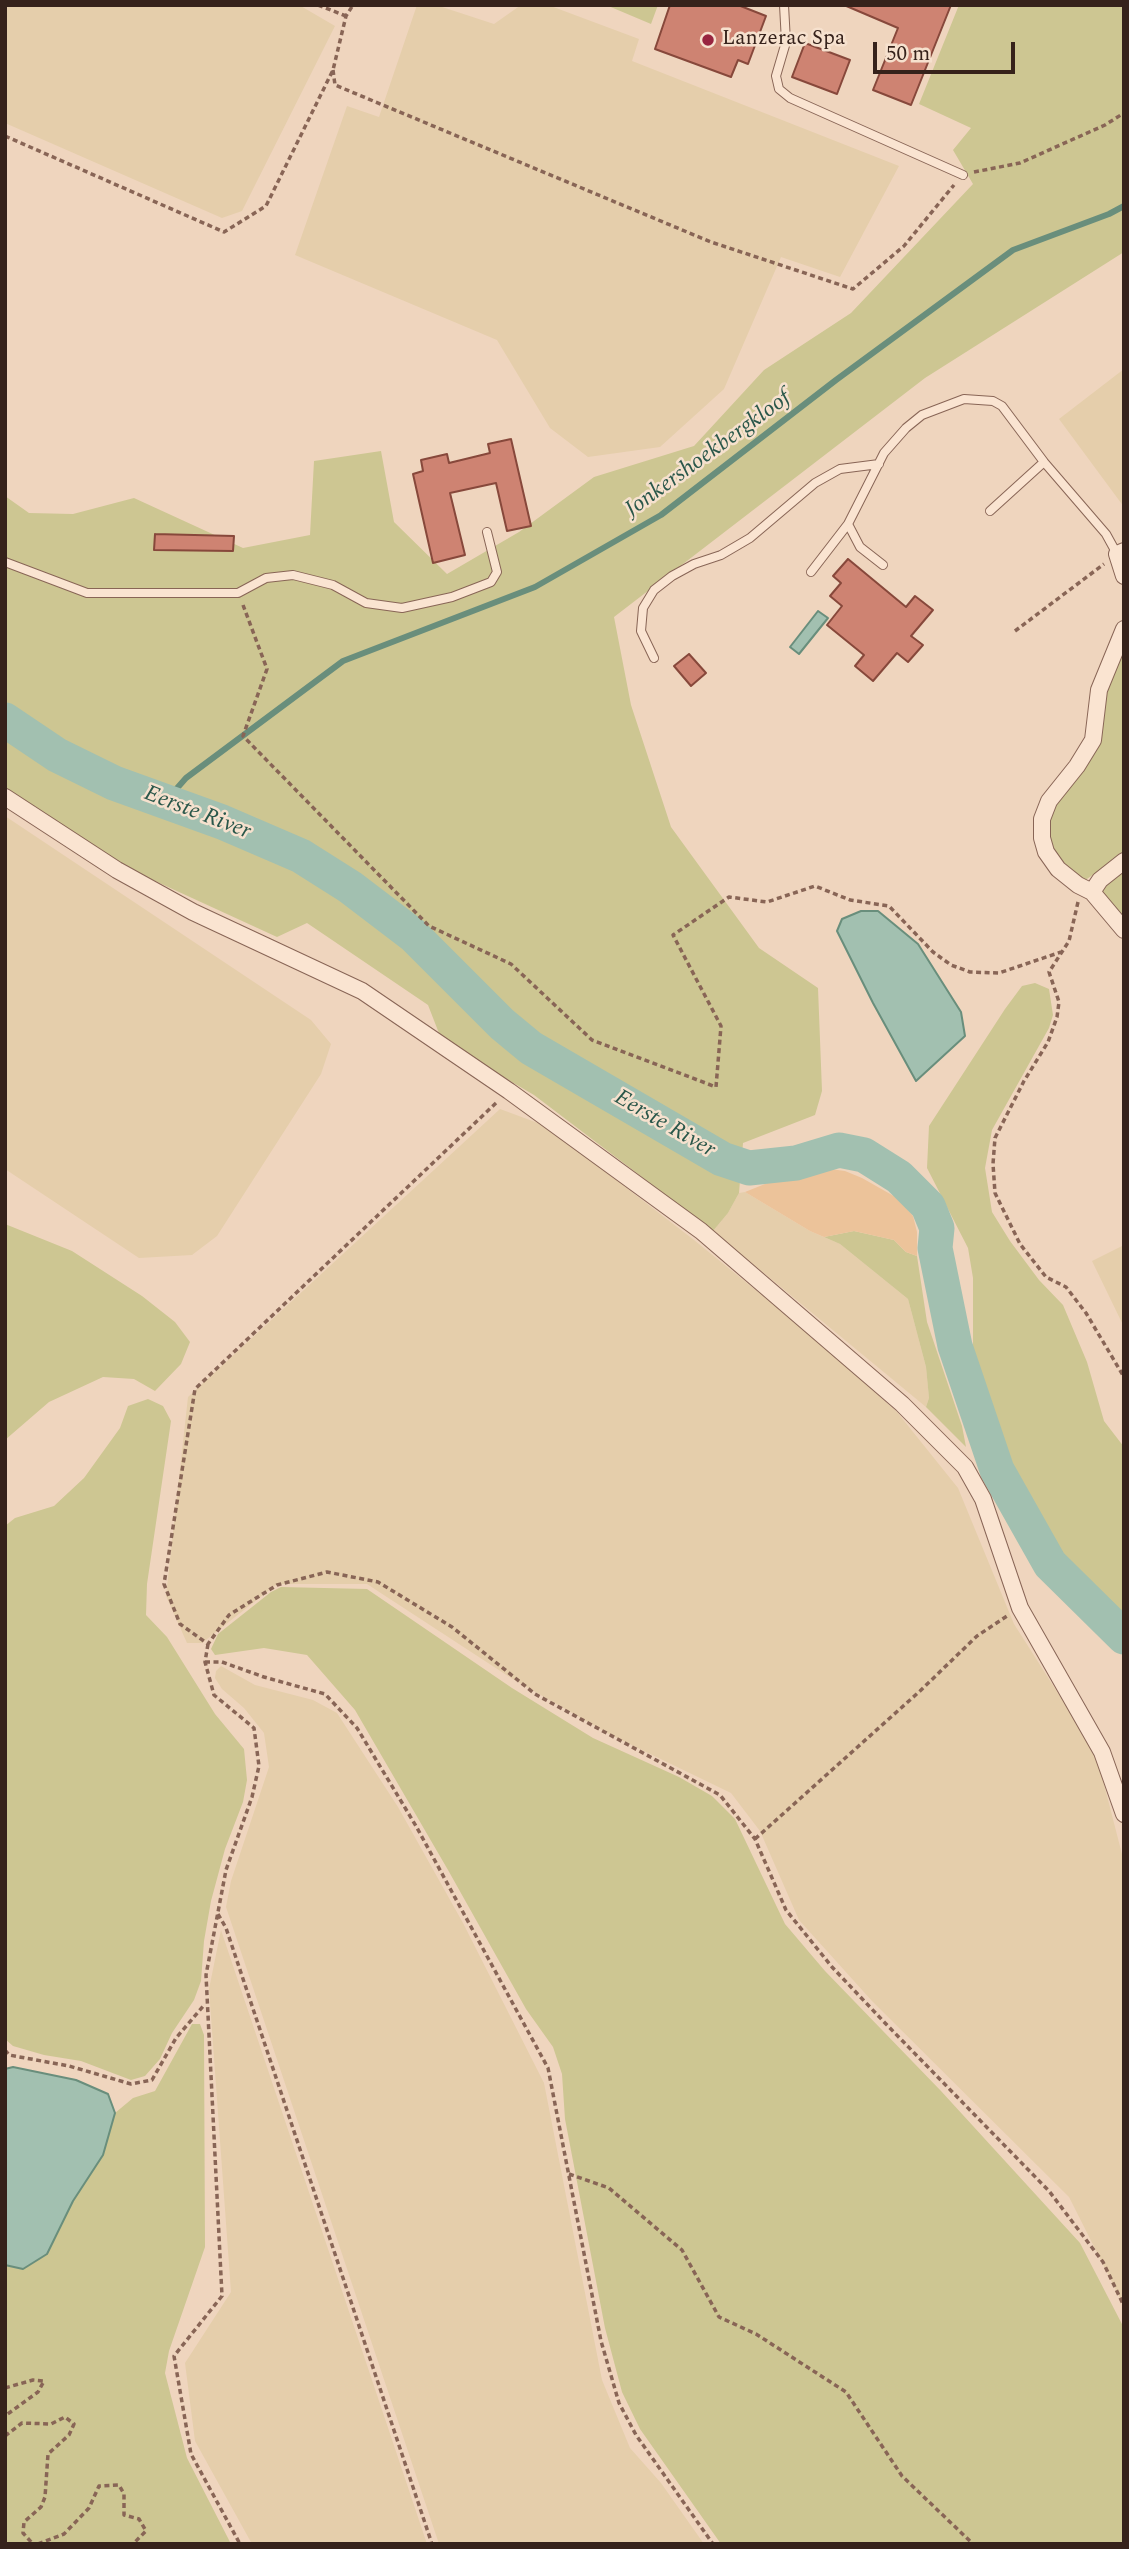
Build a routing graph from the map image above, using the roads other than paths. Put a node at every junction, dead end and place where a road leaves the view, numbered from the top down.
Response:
1 (784, 5) edge
2 (963, 175) road end
3 (1044, 462) junction
4 (879, 464) junction
5 (990, 511) dead end
6 (848, 524) junction
7 (487, 532) dead end
8 (1120, 552) edge
9 (5, 562) edge
10 (883, 565) dead end
11 (811, 572) dead end
12 (1124, 576) edge
13 (1124, 629) edge
14 (654, 658) dead end
15 (5, 797) edge
16 (1124, 861) edge
17 (1085, 888) junction
18 (1124, 930) edge
19 (1124, 1814) edge

1 - 2 lane
3 - 4 lane
3 - 5 lane
3 - 8 lane
4 - 6 lane
4 - 14 lane
6 - 10 lane
6 - 11 lane
7 - 9 lane
8 - 12 street
13 - 17 street
15 - 19 street
16 - 17 street
17 - 18 street

